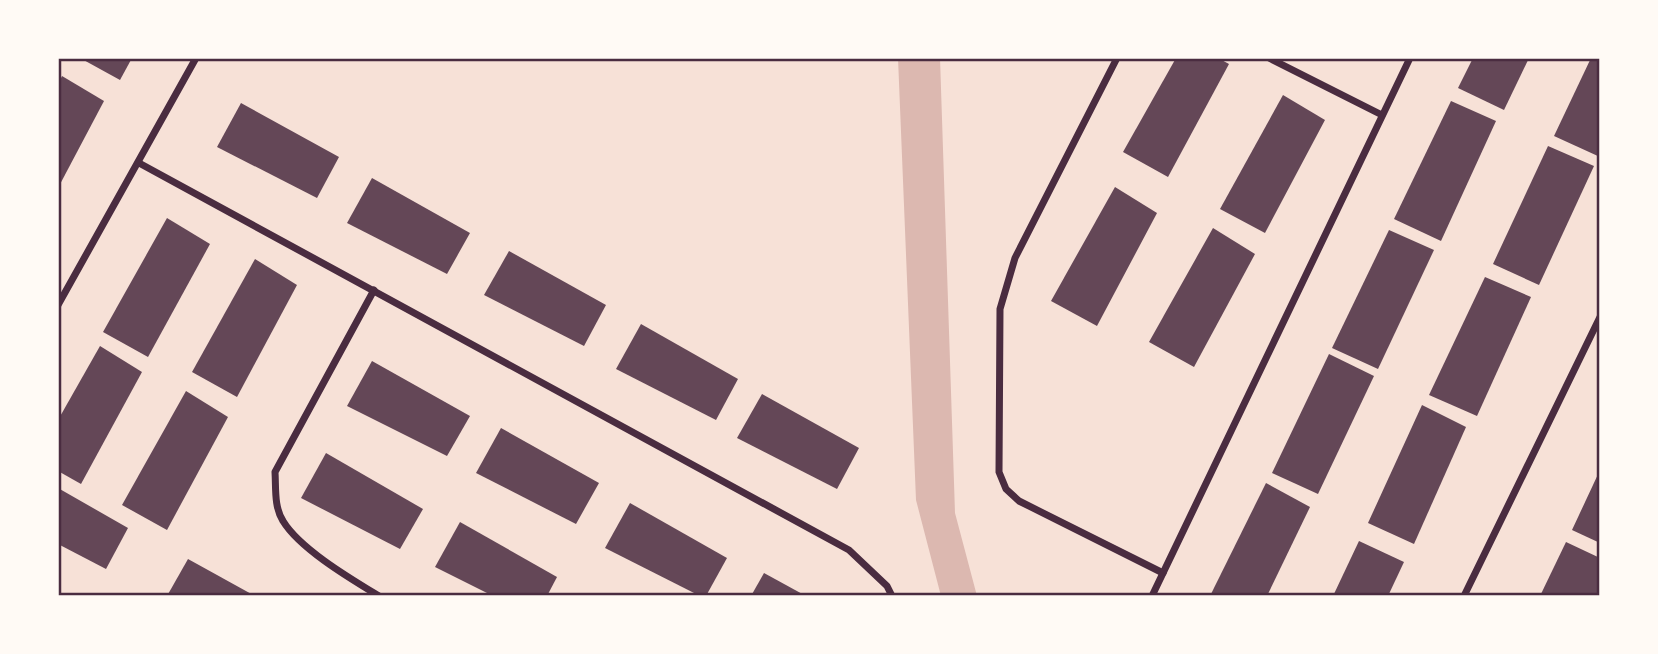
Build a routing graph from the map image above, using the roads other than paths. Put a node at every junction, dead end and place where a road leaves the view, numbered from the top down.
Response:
1 (196, 58) edge
2 (1117, 58) edge
3 (1269, 58) edge
4 (1410, 58) edge
5 (1382, 115) junction
6 (139, 163) junction
7 (374, 290) junction
8 (58, 305) edge
9 (1600, 317) edge
10 (1163, 573) junction
11 (379, 596) edge
12 (892, 596) edge
13 (1152, 596) edge
14 (1464, 596) edge

1 - 6 street
2 - 10 street
3 - 5 street
4 - 5 street
5 - 10 street
6 - 7 street
6 - 8 street
7 - 11 street
7 - 12 street
9 - 14 street
10 - 13 street

